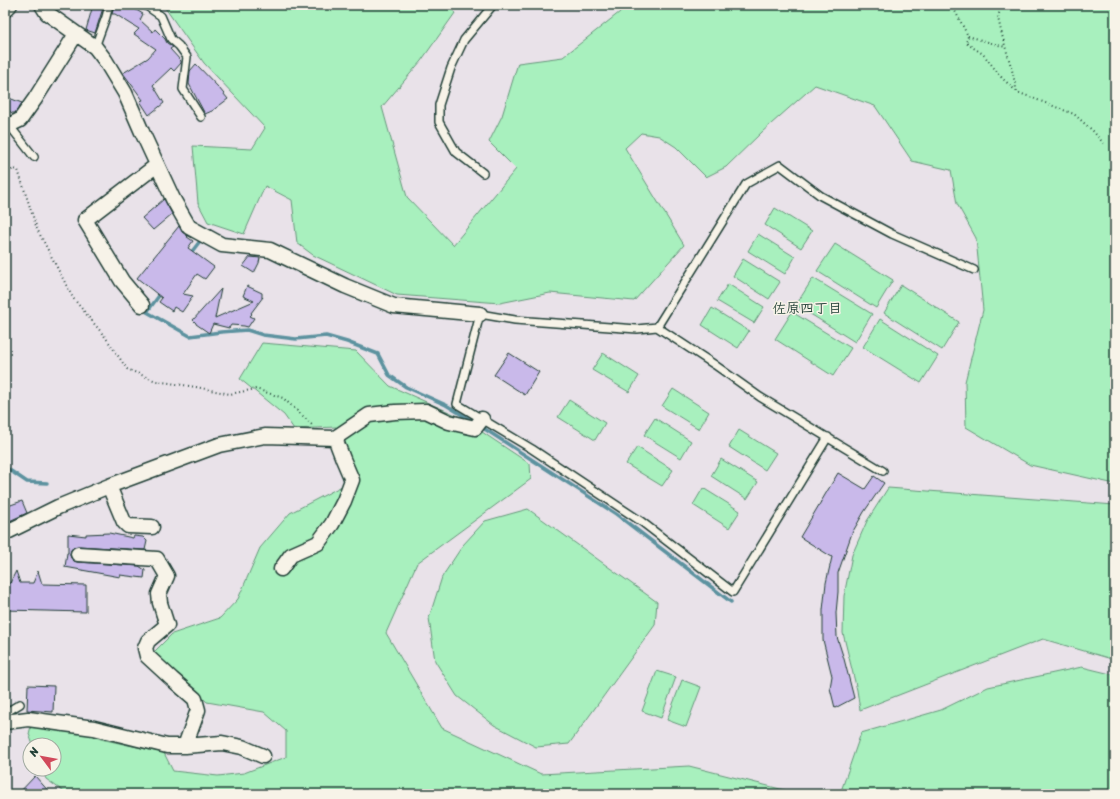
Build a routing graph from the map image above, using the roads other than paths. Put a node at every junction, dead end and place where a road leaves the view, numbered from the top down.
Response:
1 (10, 5) edge
2 (42, 5) edge
3 (109, 5) edge
4 (145, 5) edge
5 (493, 5) edge
6 (5, 10) edge
7 (76, 34) junction
8 (95, 47) junction
9 (201, 117) dead end
10 (7, 126) edge
11 (34, 157) dead end
12 (158, 165) junction
13 (483, 173) dead end
14 (974, 270) dead end
15 (142, 305) dead end
16 (480, 314) junction
17 (657, 327) junction
18 (482, 419) junction
19 (828, 437) junction
20 (330, 438) junction
21 (883, 470) dead end
22 (109, 486) junction
23 (152, 527) dead end
24 (5, 533) edge
25 (78, 554) dead end
26 (281, 570) dead end
27 (20, 704) dead end
28 (5, 713) edge
29 (5, 722) edge
30 (185, 746) junction
31 (263, 756) dead end

1 - 6 street
2 - 7 street
3 - 8 lane
4 - 9 lane
5 - 13 lane
7 - 8 street
7 - 10 street
8 - 12 street
10 - 11 lane
12 - 15 street
12 - 16 street
14 - 17 lane
16 - 17 lane
16 - 18 lane
17 - 19 lane
18 - 19 lane
18 - 20 street
19 - 21 lane
20 - 22 street
20 - 26 street
22 - 23 street
22 - 24 street
25 - 30 street
27 - 28 lane
29 - 30 street
30 - 31 street

